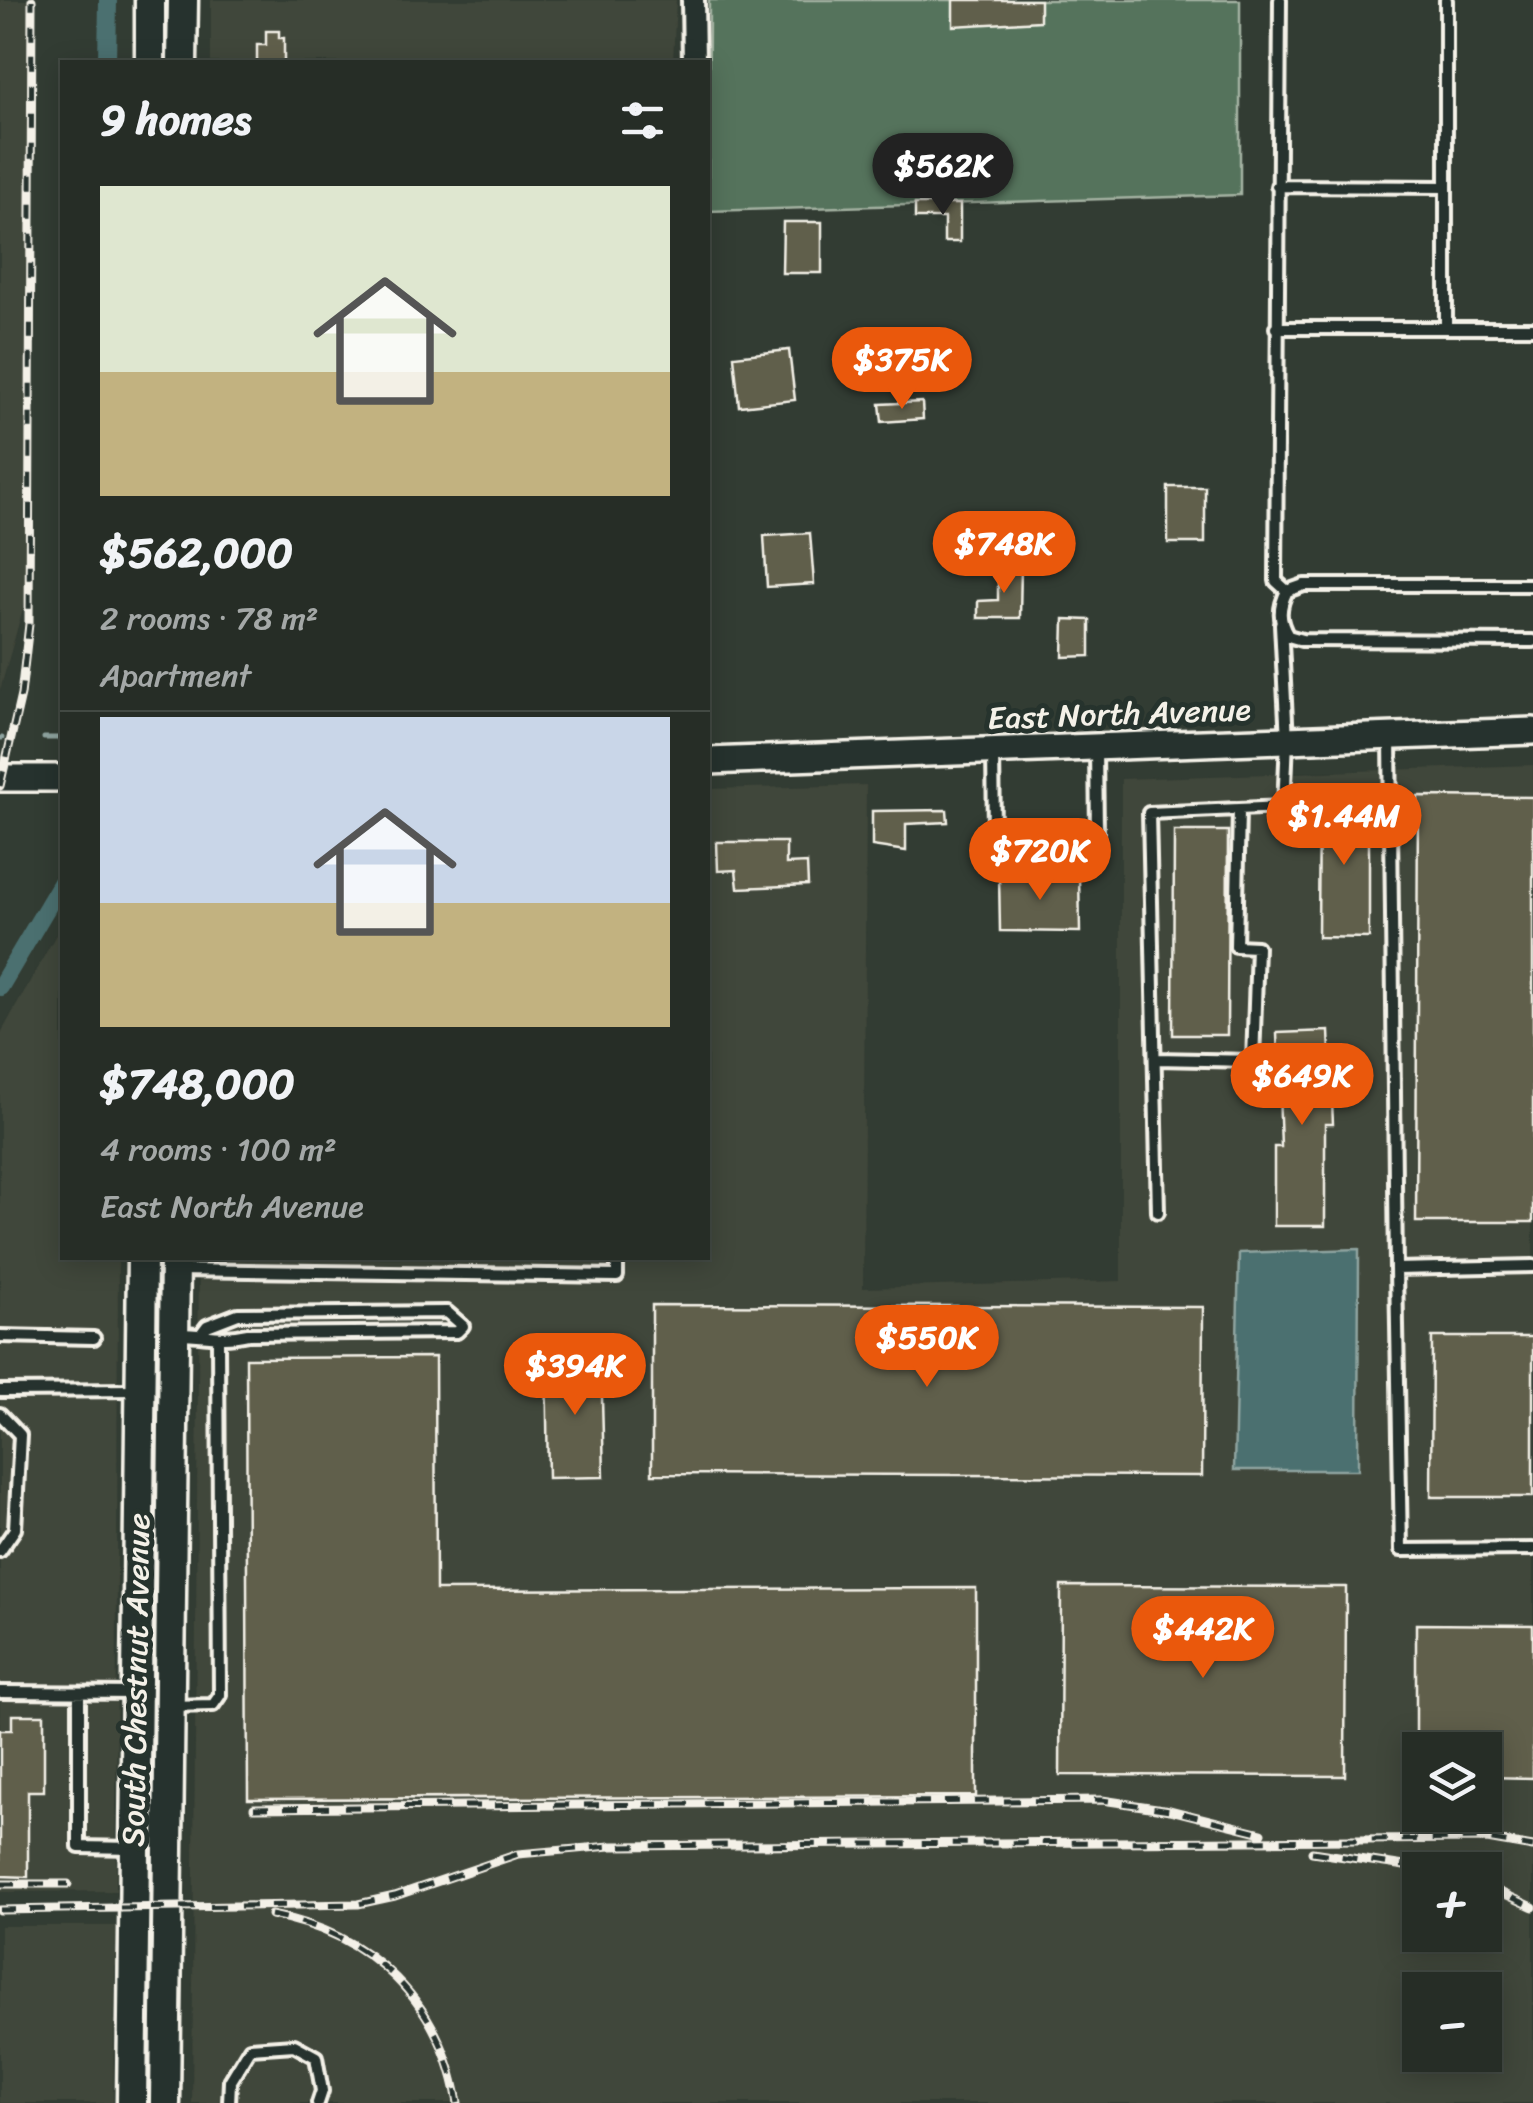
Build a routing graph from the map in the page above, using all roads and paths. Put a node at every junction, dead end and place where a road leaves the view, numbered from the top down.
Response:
1 (150, 0) edge
2 (182, 0) edge
3 (693, 0) edge
4 (1280, 0) edge
5 (1446, 0) edge
6 (150, 60) edge
7 (182, 60) edge
8 (694, 60) edge
9 (1277, 186) junction
10 (1446, 187) junction
11 (1276, 328) junction
12 (1446, 328) junction
13 (1533, 328) edge
14 (1533, 585) edge
15 (1288, 590) junction
16 (1281, 624) junction
17 (1533, 640) edge
18 (1533, 731) edge
19 (1390, 736) junction
20 (1287, 740) junction
21 (1096, 748) junction
22 (993, 750) junction
23 (710, 761) edge
24 (0, 778) edge
25 (60, 778) edge
26 (1238, 810) junction
27 (1156, 1058) junction
28 (1158, 1212) dead end
29 (142, 1260) edge
30 (242, 1260) edge
31 (617, 1260) edge
32 (175, 1264) edge
33 (1533, 1266) edge
34 (1396, 1269) junction
35 (241, 1271) junction
36 (188, 1334) junction
37 (0, 1336) edge
38 (94, 1338) dead end
39 (218, 1340) junction
40 (141, 1390) junction
41 (0, 1391) edge
42 (0, 1414) edge
43 (1533, 1549) edge
44 (0, 1550) edge
45 (0, 1692) edge
46 (79, 1693) junction
47 (138, 1693) junction
48 (170, 1706) junction
49 (136, 1848) junction
50 (132, 2103) edge
51 (165, 2103) edge
52 (229, 2103) edge
53 (318, 2103) edge

1 - 6 main road
2 - 7 main road
3 - 8 street
4 - 9 lane
5 - 10 lane
9 - 10 lane
9 - 11 lane
10 - 12 lane
11 - 12 lane
11 - 15 lane
12 - 13 lane
14 - 15 lane
15 - 16 lane
16 - 17 lane
16 - 20 lane
18 - 19 street, East North Avenue
19 - 20 street, East North Avenue
19 - 34 lane
20 - 21 street, East North Avenue
20 - 26 lane
21 - 22 street, East North Avenue
21 - 22 lane
22 - 23 street, East North Avenue
24 - 25 street
26 - 27 lane
26 - 27 lane
27 - 28 lane
29 - 40 main road, South Chestnut Avenue
30 - 35 lane
31 - 35 lane
32 - 35 lane
32 - 36 main road, South Chestnut Avenue
33 - 34 lane
34 - 43 lane
36 - 39 lane
36 - 39 lane
36 - 48 main road, South Chestnut Avenue
37 - 38 lane
39 - 48 lane
40 - 41 lane
40 - 47 main road, South Chestnut Avenue
42 - 44 lane
45 - 46 lane
46 - 47 lane
46 - 49 lane
47 - 49 main road, South Chestnut Avenue
48 - 51 main road, South Chestnut Avenue
49 - 50 main road, South Chestnut Avenue
52 - 53 lane

